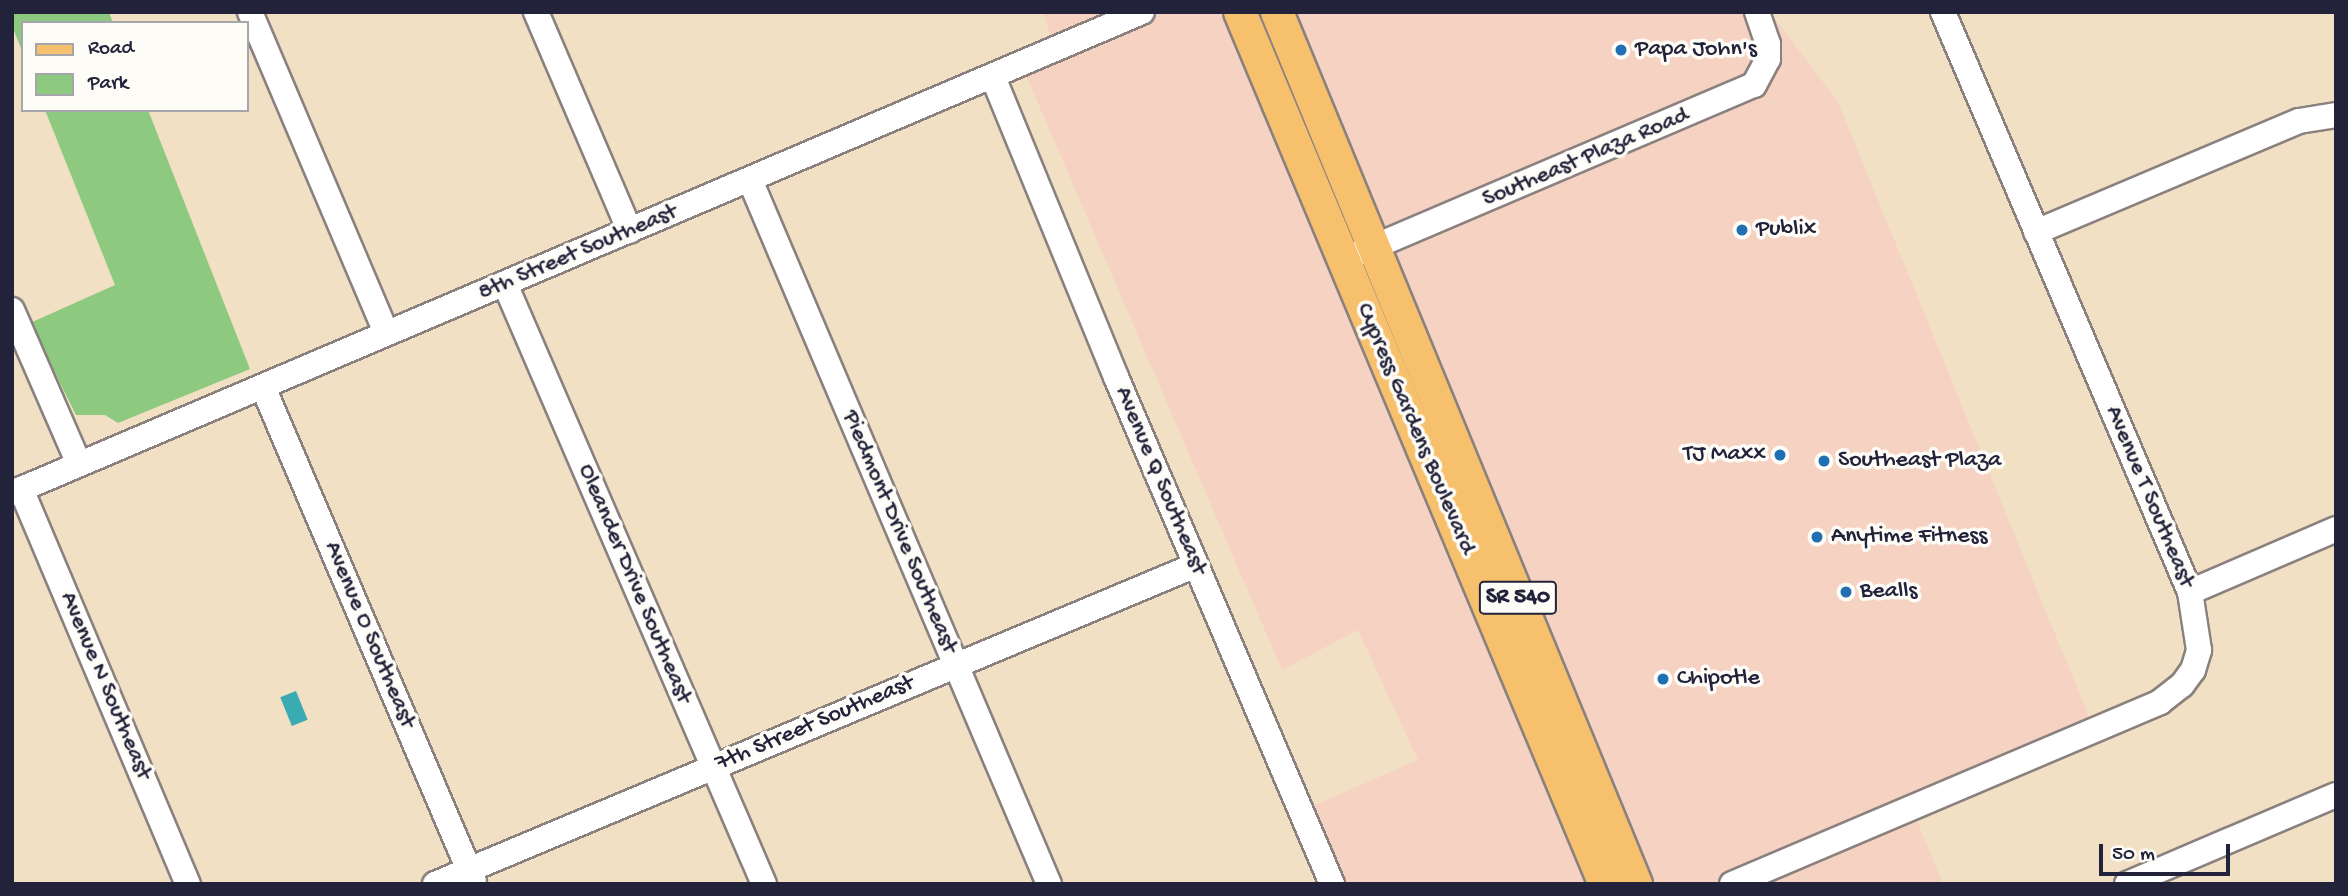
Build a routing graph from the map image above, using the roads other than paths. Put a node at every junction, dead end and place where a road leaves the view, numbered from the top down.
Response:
1 (250, 12) edge
2 (536, 12) edge
3 (1142, 12) edge
4 (1240, 12) edge
5 (1254, 12) edge
6 (1277, 12) edge
7 (1757, 12) edge
8 (1943, 12) edge
9 (1292, 48) junction
10 (993, 77) junction
11 (2336, 115) edge
12 (750, 180) junction
13 (630, 231) junction
14 (2036, 232) junction
15 (1373, 247) junction
16 (1344, 259) junction
17 (505, 284) junction
18 (12, 310) edge
19 (386, 333) junction
20 (263, 387) junction
21 (79, 464) junction
22 (17, 491) edge
23 (1441, 491) junction
24 (2336, 529) edge
25 (1196, 565) junction
26 (1504, 565) junction
27 (2190, 592) junction
28 (1490, 609) junction
29 (956, 665) junction
30 (712, 766) junction
31 (1589, 772) junction
32 (2336, 795) edge
33 (472, 876) edge
34 (188, 884) edge
35 (435, 884) edge
36 (764, 884) edge
37 (1049, 884) edge
38 (1332, 884) edge
39 (1605, 884) edge
40 (1636, 884) edge
41 (1732, 884) edge
42 (2127, 884) edge

1 - 19 street
2 - 13 street
3 - 10 street, 8th Street Southeast
4 - 16 main road, Cypress Gardens Boulevard / SR 540
5 - 9 main road
6 - 9 main road, Cypress Gardens Boulevard / SR 540
7 - 15 street, Southeast Plaza Road
8 - 14 street, Avenue T Southeast
9 - 15 main road, Cypress Gardens Boulevard / SR 540
10 - 12 street, 8th Street Southeast
10 - 25 street, Avenue Q Southeast
11 - 14 street
12 - 13 street, 8th Street Southeast
12 - 29 street, Piedmont Drive Southeast
13 - 17 street, 8th Street Southeast
14 - 27 street, Avenue T Southeast
15 - 16 street, Southeast Plaza Road
15 - 26 main road, Cypress Gardens Boulevard / SR 540
16 - 23 main road, Cypress Gardens Boulevard / SR 540
17 - 19 street, 8th Street Southeast
17 - 30 street, Oleander Drive Southeast
18 - 21 street
19 - 20 street, 8th Street Southeast
20 - 21 street, 8th Street Southeast
20 - 33 street, Avenue O Southeast
21 - 22 street, 8th Street Southeast
22 - 34 street, Avenue N Southeast
23 - 26 main road
23 - 28 main road, Cypress Gardens Boulevard / SR 540
24 - 27 street
25 - 29 street, 7th Street Southeast
25 - 38 street, Avenue Q Southeast
26 - 31 main road, Cypress Gardens Boulevard / SR 540
27 - 41 street, Avenue T Southeast
28 - 31 main road
28 - 39 main road, Cypress Gardens Boulevard / SR 540
29 - 30 street, 7th Street Southeast
29 - 37 street, Piedmont Drive Southeast
30 - 33 street, 7th Street Southeast
30 - 36 street, Oleander Drive Southeast
31 - 40 main road, Cypress Gardens Boulevard / SR 540
32 - 42 street
33 - 35 street, 7th Street Southeast

